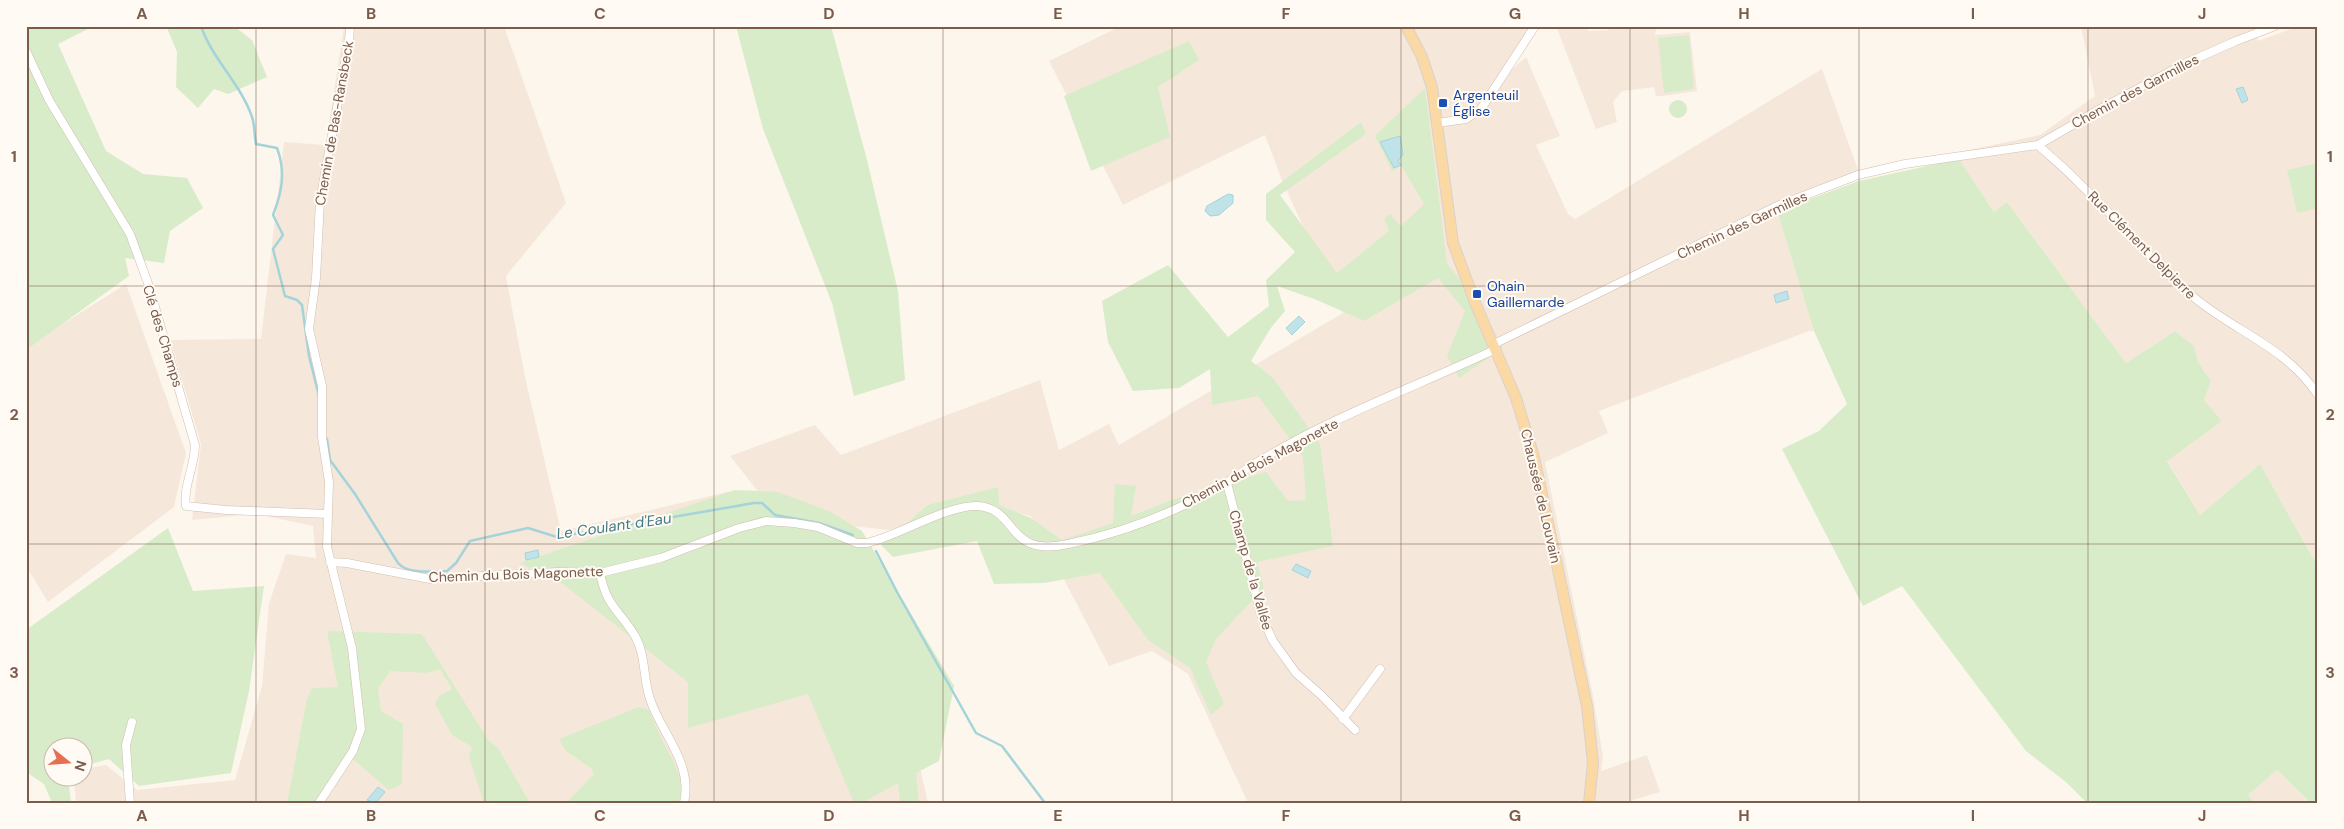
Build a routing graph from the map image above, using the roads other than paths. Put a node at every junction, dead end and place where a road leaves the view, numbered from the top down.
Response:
1 (350, 26) edge
2 (1406, 26) edge
3 (1535, 26) edge
4 (2275, 26) edge
5 (26, 51) edge
6 (1437, 123) junction
7 (2038, 145) junction
8 (1495, 346) junction
9 (2318, 395) edge
10 (1227, 483) junction
11 (328, 514) junction
12 (330, 562) junction
13 (600, 573) junction
14 (1380, 669) dead end
15 (1343, 719) junction
16 (132, 722) dead end
17 (1355, 730) dead end
18 (130, 803) edge
19 (319, 803) edge
20 (684, 803) edge
21 (1589, 803) edge

1 - 11 street, Chemin de Bas-Ransbeck
2 - 6 main road, Chaussée de Louvain
3 - 6 street
4 - 7 street, Chemin des Garmilles
5 - 11 street, Clé des Champs
6 - 8 main road, Chaussée de Louvain
7 - 8 street, Chemin des Garmilles
7 - 9 street, Rue Clément Delpierre
8 - 10 street, Chemin du Bois Magonette
8 - 21 main road, Chaussée de Louvain
10 - 13 street, Chemin du Bois Magonette
10 - 15 street, Champ de la Vallée
11 - 12 street, Chemin de Bas-Ransbeck
12 - 13 street, Chemin du Bois Magonette
12 - 19 street, Chemin de Bas-Ransbeck
13 - 20 street
14 - 15 street
15 - 17 street, Champ de la Vallée
16 - 18 street

